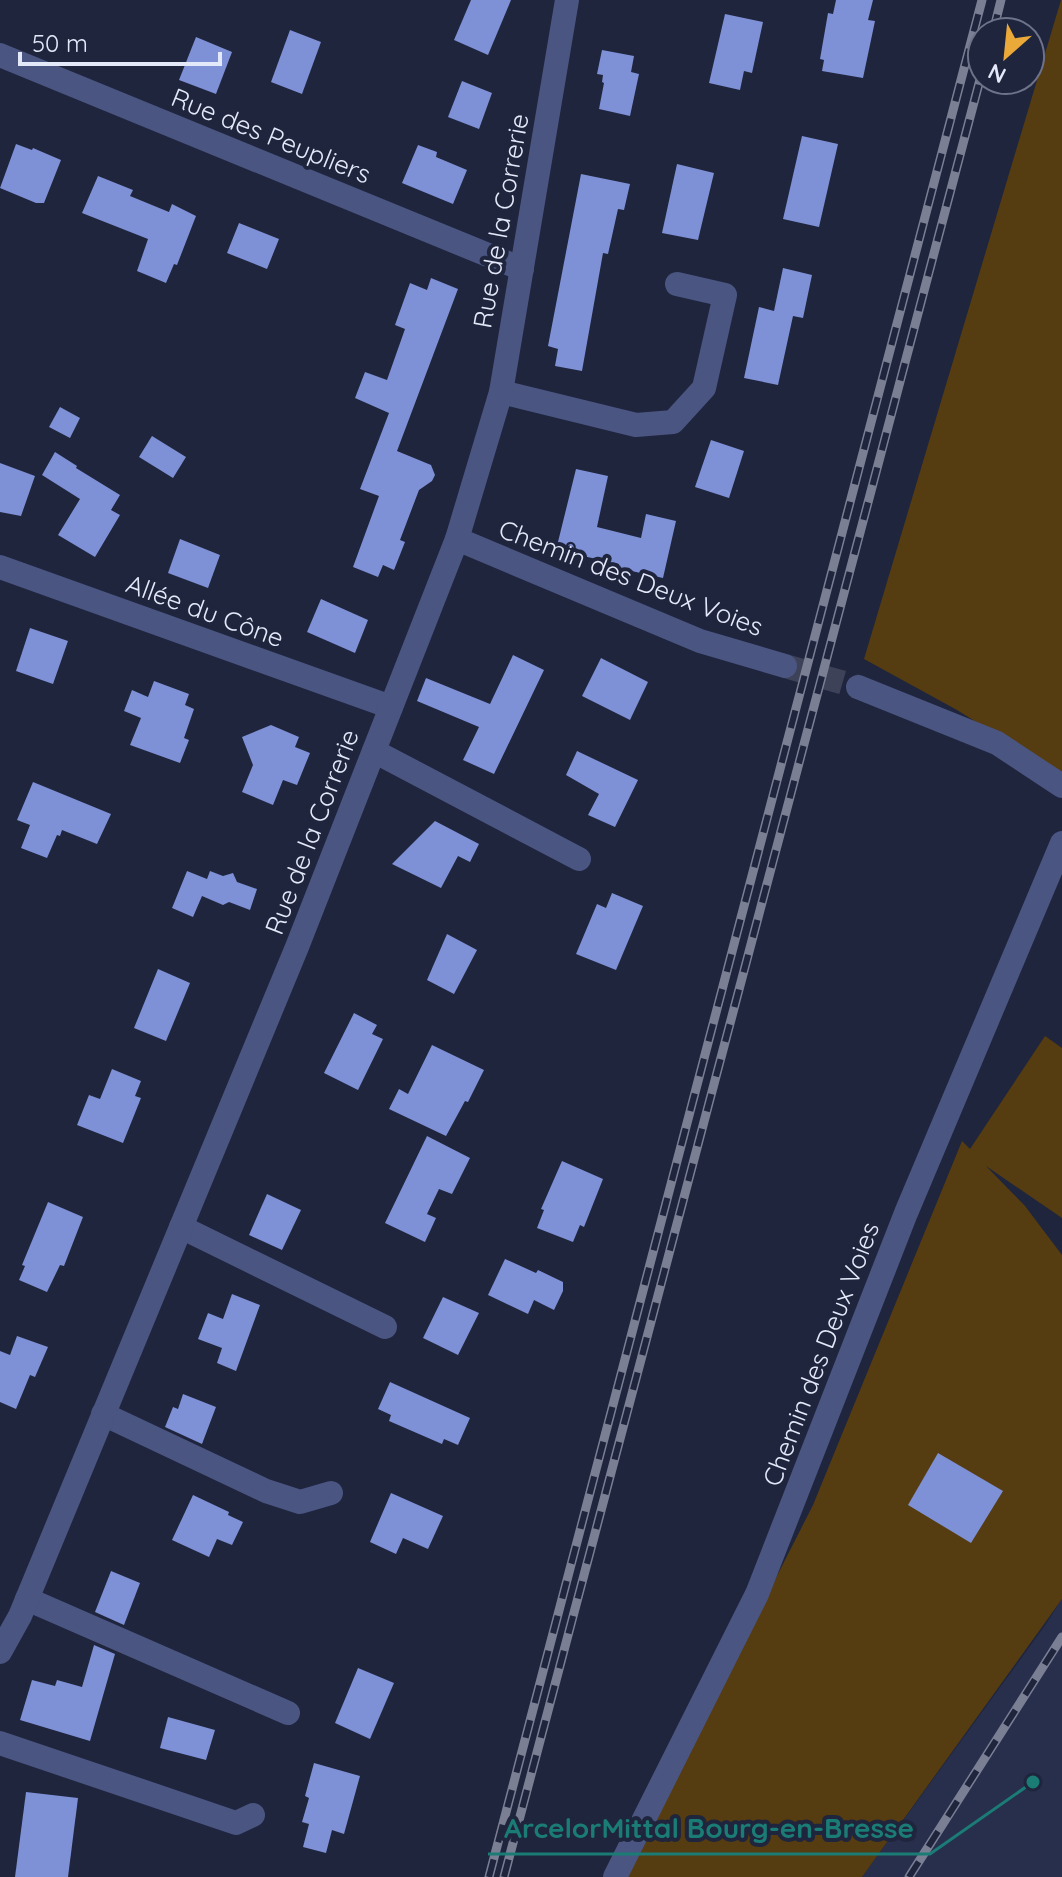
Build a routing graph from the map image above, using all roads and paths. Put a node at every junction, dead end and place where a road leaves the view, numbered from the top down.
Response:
1 (567, 0) edge
2 (0, 55) edge
3 (522, 269) junction
4 (677, 284) dead end
5 (501, 392) junction
6 (457, 539) junction
7 (0, 567) edge
8 (785, 666) tunnel mouth
9 (858, 687) tunnel mouth
10 (391, 707) junction
11 (374, 751) junction
12 (1062, 786) edge
13 (1062, 843) edge
14 (579, 859) dead end
15 (181, 1227) junction
16 (385, 1327) dead end
17 (103, 1414) junction
18 (331, 1493) dead end
19 (27, 1599) junction
20 (0, 1652) edge
21 (288, 1713) dead end
22 (0, 1743) edge
23 (253, 1815) dead end
24 (615, 1877) edge

1 - 3 street, Rue de la Correrie
2 - 3 street, Rue des Peupliers
3 - 5 street, Rue de la Correrie
4 - 5 street
5 - 6 street, Rue de la Correrie
6 - 8 street, Chemin des Deux Voies
6 - 10 street, Rue de la Correrie
7 - 10 street, Allée du Cône
9 - 12 street
10 - 11 street, Rue de la Correrie
11 - 14 street
11 - 15 street, Rue de la Correrie
13 - 24 street, Chemin des Deux Voies
15 - 16 street
15 - 17 street, Rue de la Correrie
17 - 18 street
17 - 19 street, Rue de la Correrie
19 - 20 street, Rue de la Correrie
19 - 21 street
22 - 23 street

